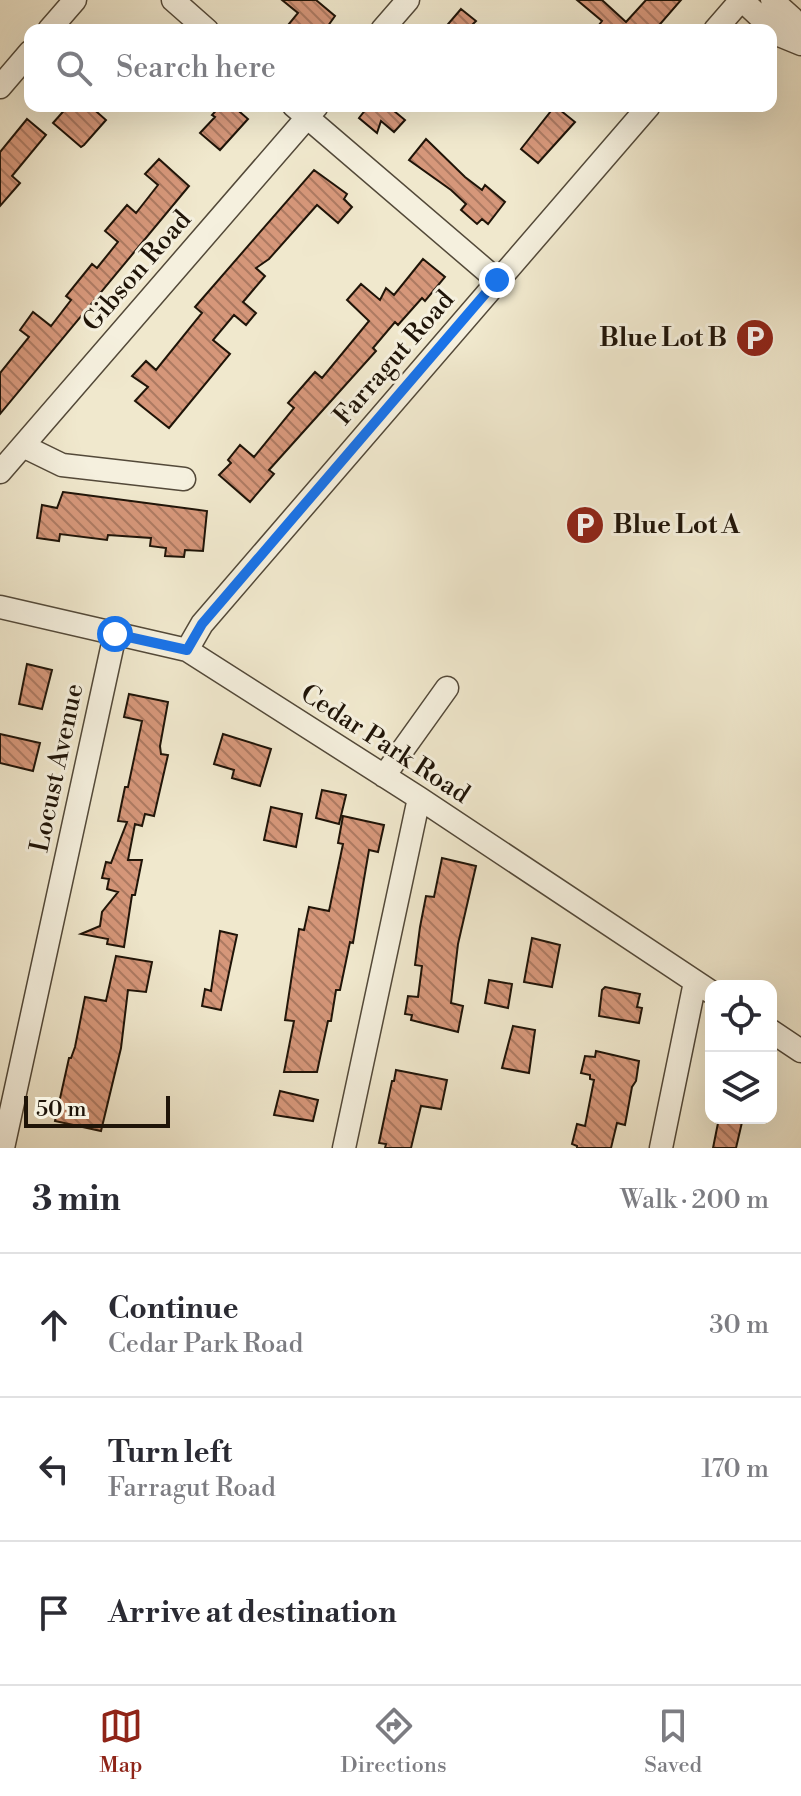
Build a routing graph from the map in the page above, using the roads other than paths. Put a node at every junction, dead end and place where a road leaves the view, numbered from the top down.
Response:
1 (75, 0) edge
2 (173, 0) edge
3 (408, 0) edge
4 (741, 0) edge
5 (772, 0) edge
6 (54, 24) edge
7 (200, 24) edge
8 (387, 24) edge
9 (720, 24) edge
10 (767, 24) edge
11 (777, 33) edge
12 (800, 43) edge
13 (24, 59) edge
14 (0, 87) edge
15 (304, 112) edge
16 (308, 112) edge
17 (644, 112) edge
18 (497, 280) junction
19 (23, 446) junction
20 (0, 472) edge
21 (184, 479) dead end
22 (0, 607) edge
23 (115, 634) junction
24 (187, 650) junction
25 (447, 688) dead end
26 (384, 776) junction
27 (419, 798) junction
28 (703, 987) edge
29 (777, 1035) edge
30 (801, 1051) edge
31 (3, 1148) edge
32 (344, 1148) edge
33 (661, 1148) edge

1 - 6 street
2 - 7 street
3 - 8 street
4 - 9 street
4 - 10 street
5 - 12 street
11 - 12 street
13 - 14 street
15 - 19 street, Gibson Road
16 - 18 street
17 - 18 street, Farragut Road
18 - 24 street, Farragut Road
19 - 20 street, Gibson Road
19 - 21 street
22 - 23 street, Cedar Park Road
23 - 24 street, Cedar Park Road
23 - 31 street, Locust Avenue
24 - 26 street, Cedar Park Road
25 - 26 street
26 - 27 street, Cedar Park Road
27 - 28 street, Cedar Park Road
27 - 32 street
28 - 33 street
29 - 30 street

